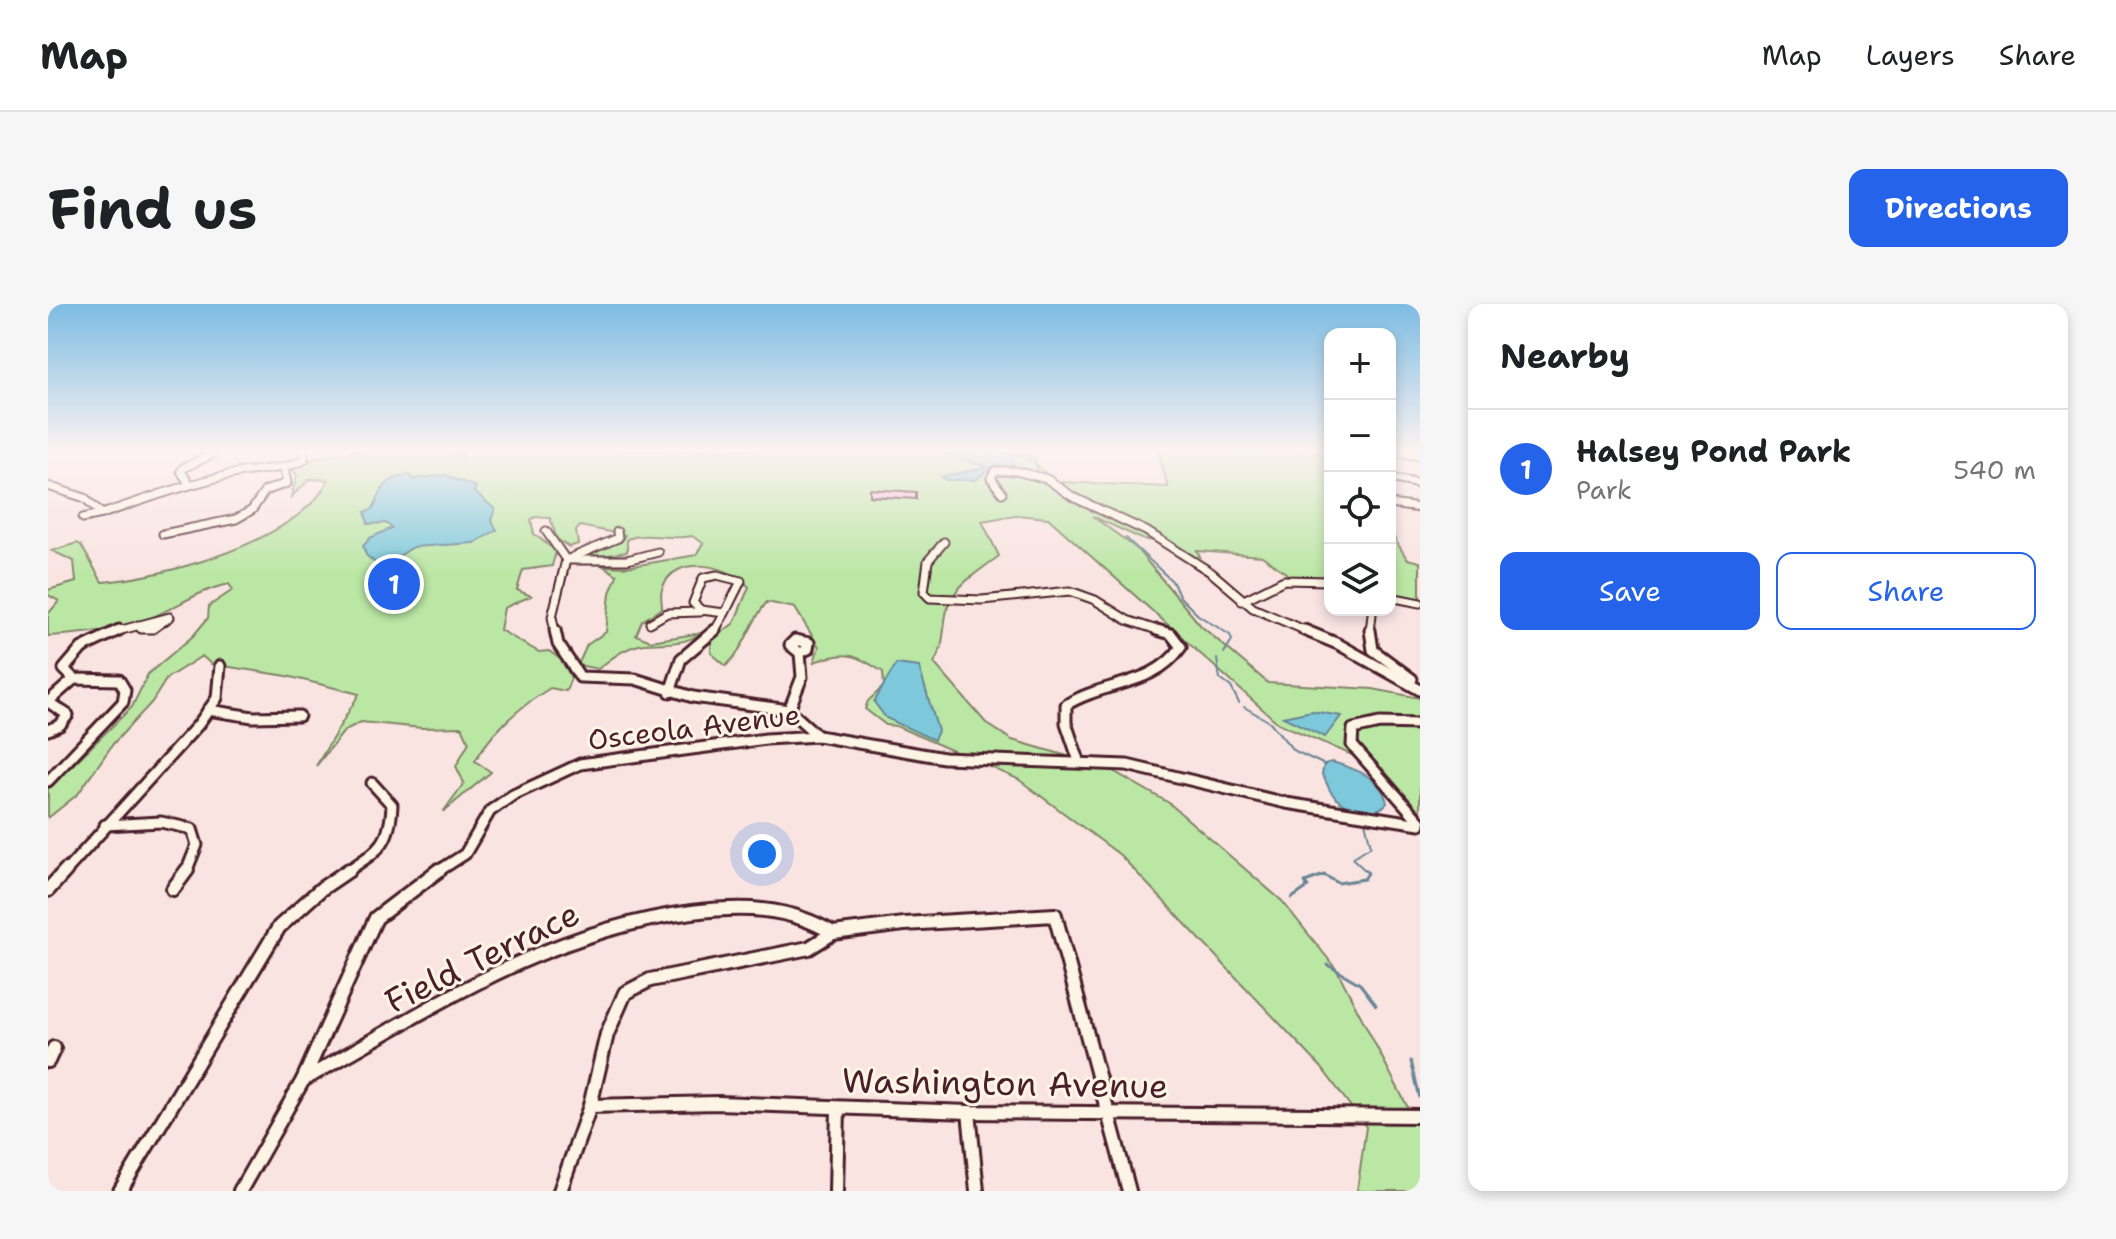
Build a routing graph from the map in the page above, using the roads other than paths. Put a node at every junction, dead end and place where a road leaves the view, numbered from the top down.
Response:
1 (65, 491) edge
2 (168, 491) edge
3 (265, 491) edge
4 (1068, 491) edge
5 (1396, 505) edge
6 (1420, 508) edge
7 (102, 514) junction
8 (83, 518) dead end
9 (546, 531) dead end
10 (617, 532) dead end
11 (163, 534) dead end
12 (944, 542) dead end
13 (658, 552) dead end
14 (566, 560) junction
15 (1324, 580) edge
16 (1396, 598) edge
17 (1242, 601) junction
18 (1420, 603) edge
19 (1372, 616) edge
20 (723, 618) junction
21 (650, 623) dead end
22 (138, 625) dead end
23 (800, 653) dead end
24 (220, 666) dead end
25 (74, 679) junction
26 (1418, 689) edge
27 (670, 692) junction
28 (48, 702) edge
29 (208, 710) junction
30 (789, 710) junction
31 (299, 716) dead end
32 (1420, 724) edge
33 (48, 730) edge
34 (818, 736) junction
35 (1079, 761) junction
36 (48, 781) edge
37 (372, 783) dead end
38 (1420, 823) edge
39 (105, 825) junction
40 (173, 889) dead end
41 (48, 890) edge
42 (833, 933) junction
43 (54, 1048) dead end
44 (48, 1061) edge
45 (303, 1080) junction
46 (590, 1106) junction
47 (838, 1108) junction
48 (969, 1112) junction
49 (1107, 1113) junction
50 (1420, 1116) edge
51 (120, 1191) edge
52 (240, 1191) edge
53 (560, 1191) edge
54 (836, 1191) edge
55 (977, 1191) edge
56 (1129, 1191) edge

1 - 7 street
2 - 7 street
3 - 11 street
4 - 17 street
5 - 6 street
7 - 8 street
9 - 14 street
10 - 14 street
12 - 35 street
13 - 14 street
14 - 27 street
15 - 17 street
16 - 18 street
17 - 26 street
19 - 26 street
20 - 20 street
20 - 21 street
20 - 27 street
22 - 25 street
23 - 30 street
24 - 29 street
25 - 28 street
25 - 36 street
27 - 30 street
28 - 33 street
29 - 31 street
29 - 39 street
30 - 34 street
32 - 38 street
34 - 35 street, Osceola Avenue
34 - 45 street, Osceola Avenue
35 - 38 street, Osceola Avenue
37 - 51 street
39 - 40 street
39 - 41 street
42 - 45 street, Field Terrace
42 - 46 street
42 - 49 street
43 - 44 street
45 - 52 street, Osceola Avenue
46 - 47 street, Washington Avenue
46 - 53 street
47 - 48 street, Washington Avenue
47 - 54 street
48 - 49 street, Washington Avenue
48 - 55 street
49 - 50 street, Washington Avenue
49 - 56 street

